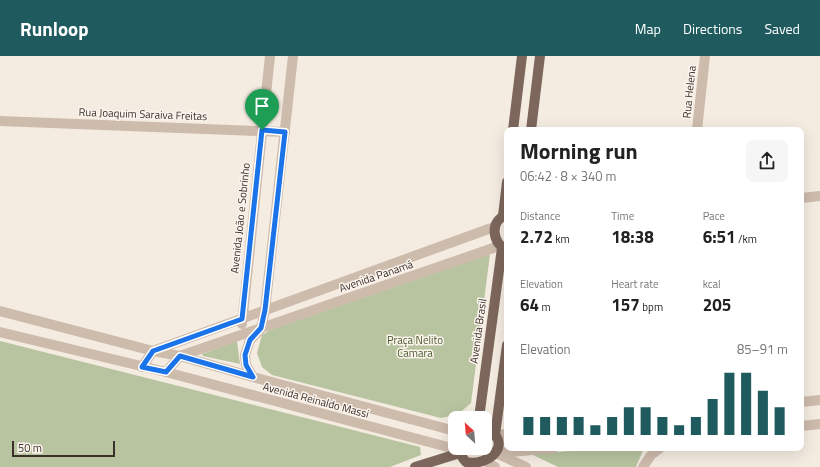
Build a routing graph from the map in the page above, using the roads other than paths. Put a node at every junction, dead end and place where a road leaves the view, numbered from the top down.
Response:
1 (270, 56) edge
2 (293, 56) edge
3 (522, 56) edge
4 (540, 56) edge
5 (705, 56) edge
6 (517, 96) junction
7 (535, 98) junction
8 (0, 121) edge
9 (513, 127) edge
10 (531, 127) edge
11 (697, 127) edge
12 (262, 130) junction
13 (285, 132) junction
14 (820, 196) edge
15 (804, 198) edge
16 (504, 217) edge
17 (494, 227) junction
18 (503, 248) edge
19 (265, 310) junction
20 (0, 311) edge
21 (242, 319) junction
22 (261, 328) junction
23 (0, 332) edge
24 (241, 336) junction
25 (153, 351) junction
26 (180, 356) junction
27 (486, 360) junction
28 (504, 361) edge
29 (142, 367) junction
30 (504, 369) edge
31 (166, 372) junction
32 (253, 377) junction
33 (820, 400) edge
34 (804, 402) edge
35 (480, 411) edge
36 (820, 424) edge
37 (804, 426) edge
38 (448, 428) edge
39 (492, 432) edge
40 (504, 434) edge
41 (496, 435) junction
42 (448, 447) edge
43 (520, 451) edge
44 (656, 451) edge
45 (498, 453) junction
46 (448, 455) edge
47 (462, 455) edge
48 (471, 466) edge
49 (492, 466) edge
50 (415, 467) edge
51 (526, 467) edge
52 (643, 467) edge

1 - 12 street, Avenida João e Sobrinho
2 - 13 street
3 - 6 main road
4 - 7 main road
5 - 11 street, Rua Helena
6 - 7 main road
6 - 9 main road
7 - 10 main road
8 - 12 street, Rua Joaquim Saraiva Freitas
12 - 13 street, Rua Joaquim Saraiva Freitas
12 - 21 street, Avenida João e Sobrinho
13 - 19 street
14 - 15 street
16 - 17 main road
17 - 18 main road
17 - 19 street, Avenida Panamá
18 - 22 street, Avenida Panamá
18 - 27 main road, Avenida Brasil
19 - 21 street, Avenida Panamá
19 - 22 street
20 - 25 street, Avenida Reinaldo Massi
21 - 24 street, Avenida João e Sobrinho
21 - 25 street, Avenida Panamá
22 - 24 street, Avenida Panamá
22 - 32 street
23 - 29 street, Avenida Reinaldo Massi
24 - 26 street, Avenida Panamá
25 - 26 street, Avenida Reinaldo Massi
25 - 29 street
26 - 31 street
26 - 32 street, Avenida Reinaldo Massi
27 - 28 main road
27 - 35 main road, Avenida Brasil
29 - 31 street, Avenida Reinaldo Massi
30 - 41 main road
31 - 42 street, Avenida Reinaldo Massi
32 - 38 street, Avenida Reinaldo Massi
33 - 34 street
36 - 37 street
39 - 41 main road
40 - 41 street
41 - 45 main road
43 - 45 street
44 - 52 street
45 - 49 main road
45 - 51 street
46 - 50 main road
47 - 48 main road
48 - 49 main road

